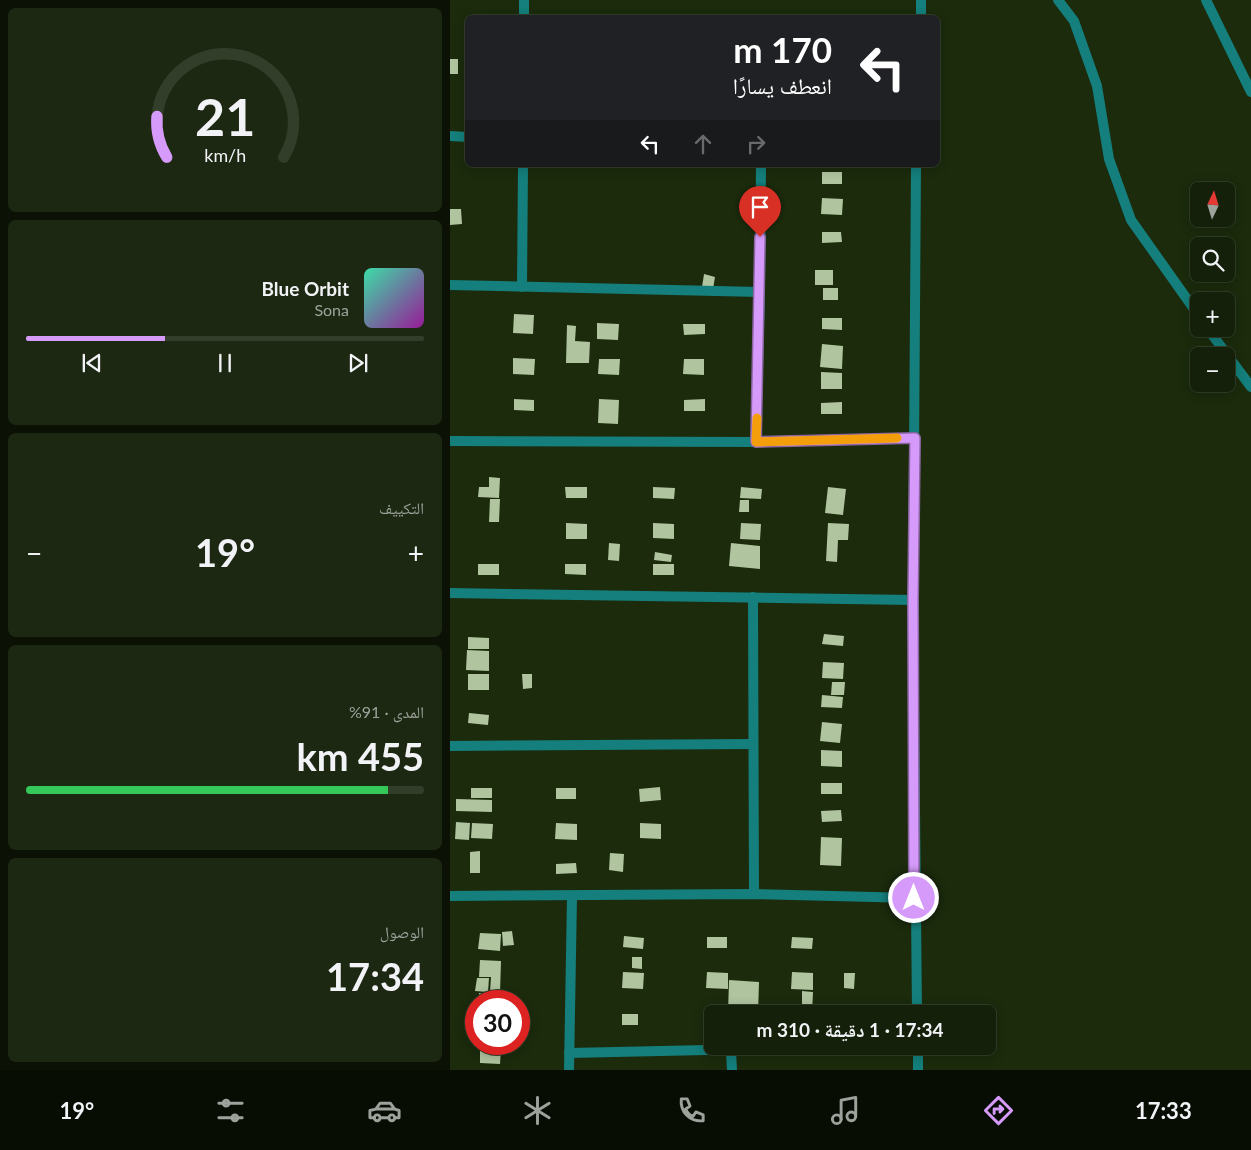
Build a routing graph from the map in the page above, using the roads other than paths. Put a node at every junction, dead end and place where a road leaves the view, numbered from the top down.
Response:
1 (524, 0) edge
2 (921, 0) edge
3 (1058, 0) edge
4 (1206, 0) edge
5 (524, 15) edge
6 (921, 15) edge
7 (1251, 92) edge
8 (450, 136) edge
9 (465, 137) edge
10 (523, 167) edge
11 (761, 167) edge
12 (916, 167) edge
13 (450, 285) edge
14 (522, 287) junction
15 (760, 292) junction
16 (1190, 303) edge
17 (1214, 337) edge
18 (1251, 387) edge
19 (915, 438) junction
20 (450, 440) edge
21 (756, 442) junction
22 (450, 593) edge
23 (753, 597) junction
24 (913, 600) junction
25 (754, 744) junction
26 (450, 746) edge
27 (754, 894) junction
28 (450, 896) edge
29 (572, 896) junction
30 (914, 898) junction
31 (917, 1005) edge
32 (704, 1051) edge
33 (569, 1053) junction
34 (731, 1055) edge
35 (918, 1055) edge
36 (569, 1070) edge
37 (732, 1070) edge
38 (918, 1070) edge

1 - 5 street
2 - 6 street
3 - 16 street
4 - 7 street
8 - 9 street
10 - 14 street
11 - 15 street
12 - 19 street
13 - 14 street
14 - 15 street
15 - 21 street
17 - 18 street
19 - 21 street
19 - 24 street
20 - 21 street
22 - 23 street
23 - 24 street
23 - 25 street
24 - 30 street
25 - 26 street
25 - 27 street
27 - 29 street
27 - 30 street
28 - 29 street
29 - 33 street
30 - 31 street
32 - 33 street
33 - 36 street
34 - 37 street
35 - 38 street

